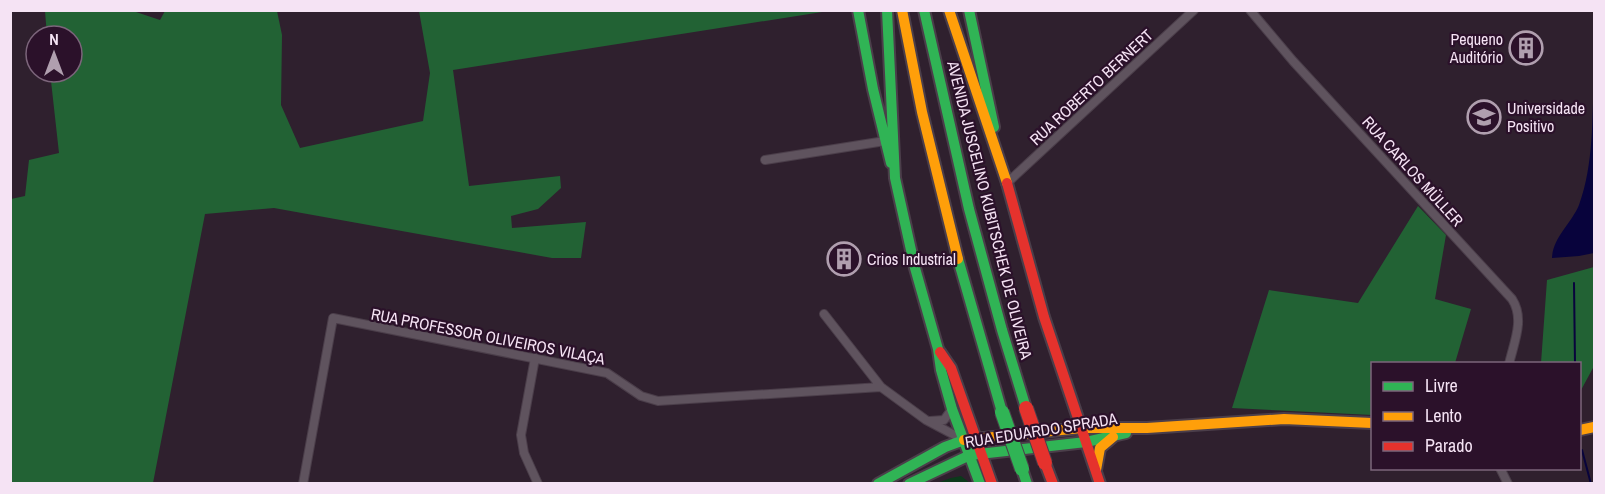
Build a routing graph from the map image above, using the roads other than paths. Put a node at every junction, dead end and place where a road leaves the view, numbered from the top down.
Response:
1 (858, 10) edge
2 (887, 10) edge
3 (902, 10) edge
4 (924, 10) edge
5 (949, 10) edge
6 (969, 10) edge
7 (1194, 10) edge
8 (1250, 10) edge
9 (885, 141) junction
10 (765, 160) dead end
11 (895, 178) junction
12 (1006, 183) junction
13 (824, 314) dead end
14 (938, 349) junction
15 (535, 358) junction
16 (1509, 362) edge
17 (881, 387) junction
18 (952, 409) junction
19 (926, 420) junction
20 (1371, 423) edge
21 (1081, 428) junction
22 (1147, 428) junction
23 (1113, 436) junction
24 (970, 439) junction
25 (1086, 442) junction
26 (976, 454) junction
27 (1098, 478) edge
28 (303, 483) edge
29 (538, 483) edge
30 (878, 483) edge
31 (909, 483) edge
32 (980, 483) edge
33 (992, 483) edge
34 (1028, 483) edge
35 (1053, 483) edge

1 - 9 main road
2 - 11 main road
3 - 34 main road, bridge
4 - 35 main road, AVENIDA JUSCELINO KUBITSCHEK DE OLIVEIRA, bridge
5 - 12 main road
6 - 12 main road
7 - 12 street, RUA ROBERTO BERNERT
8 - 16 street, RUA CARLOS MÜLLER
9 - 10 street
9 - 11 main road
11 - 14 main road
12 - 21 main road
13 - 17 street
14 - 18 main road
14 - 24 main road
15 - 17 street, RUA PROFESSOR OLIVEIROS VILAÇA
15 - 28 street, RUA PROFESSOR OLIVEIROS VILAÇA
15 - 29 street
17 - 19 street
18 - 19 street
18 - 24 main road
19 - 24 street
20 - 22 main road, RUA EDUARDO SPRADA
21 - 22 main road, RUA EDUARDO SPRADA
21 - 24 main road, RUA EDUARDO SPRADA
21 - 25 main road
22 - 23 main road, RUA EDUARDO SPRADA
23 - 25 main road, RUA EDUARDO SPRADA
23 - 27 main road
24 - 26 main road
24 - 30 main road, RUA EDUARDO SPRADA
25 - 26 main road, RUA EDUARDO SPRADA
25 - 27 main road
26 - 31 main road, RUA EDUARDO SPRADA
26 - 32 main road
26 - 33 main road

